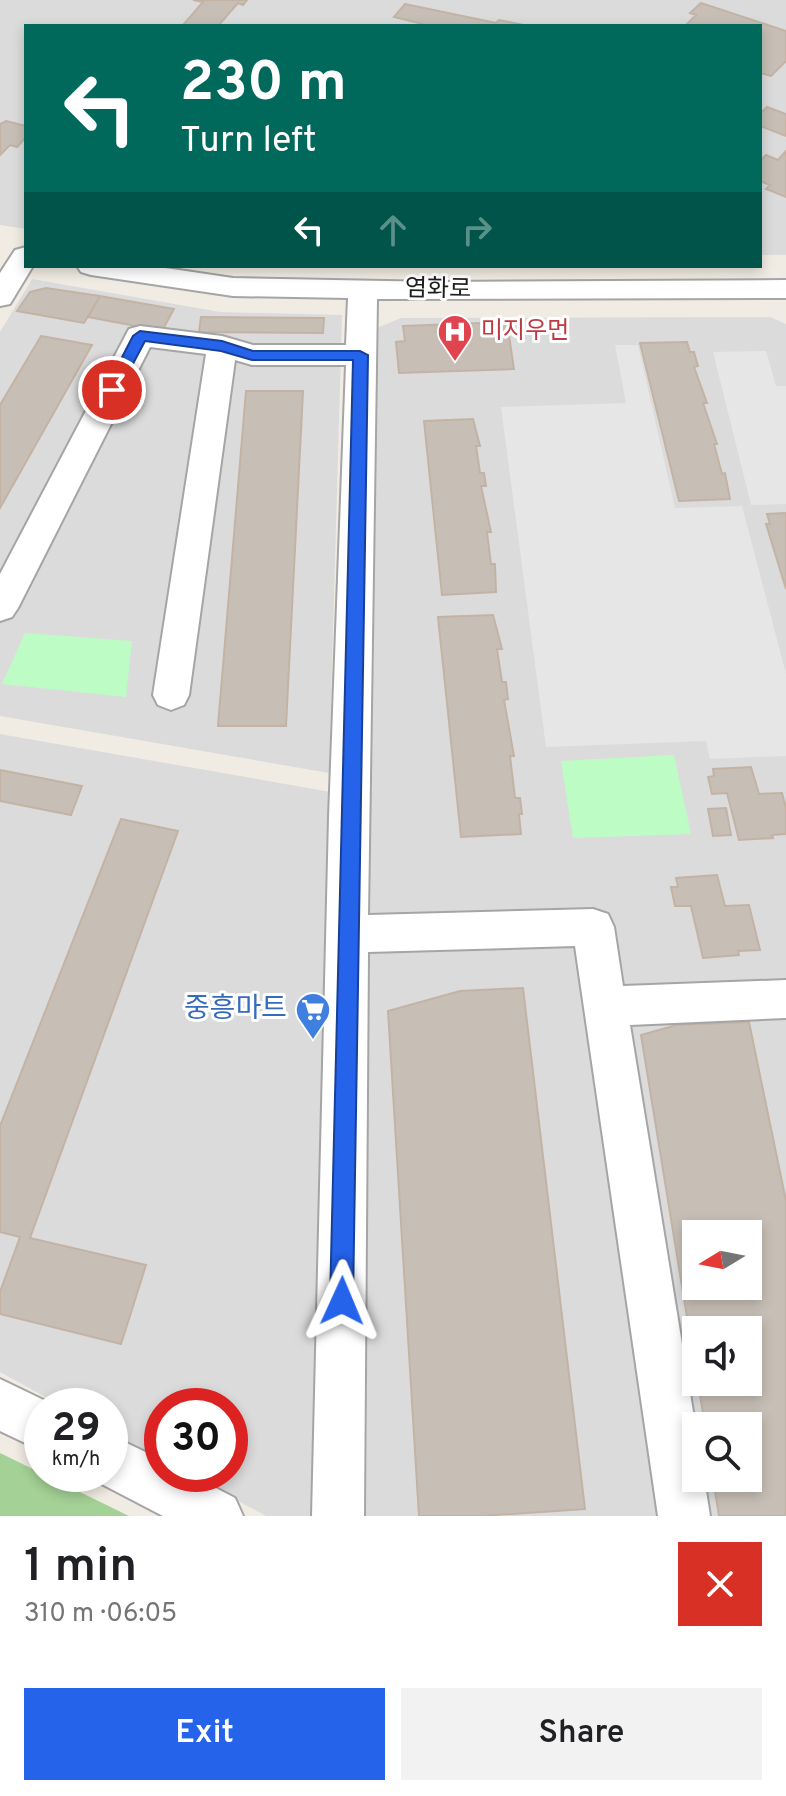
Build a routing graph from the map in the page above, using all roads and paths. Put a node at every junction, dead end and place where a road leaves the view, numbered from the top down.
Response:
1 (0, 253) edge
2 (24, 256) edge
3 (24, 259) edge
4 (105, 268) edge
5 (363, 289) junction
6 (786, 289) edge
7 (0, 297) edge
8 (222, 346) junction
9 (360, 355) junction
10 (0, 608) edge
11 (171, 695) dead end
12 (348, 934) junction
13 (786, 999) edge
14 (605, 1006) junction
15 (0, 1404) edge
16 (24, 1417) edge
17 (128, 1470) edge
18 (217, 1516) edge
19 (338, 1516) edge
20 (684, 1516) edge

1 - 2 street
3 - 7 street
4 - 5 street, 염화로
5 - 6 street, 염화로
5 - 9 street
8 - 9 street
8 - 10 street
8 - 11 street
9 - 12 street
12 - 14 street
12 - 19 street
13 - 14 street
14 - 20 street
15 - 16 street
17 - 18 street

